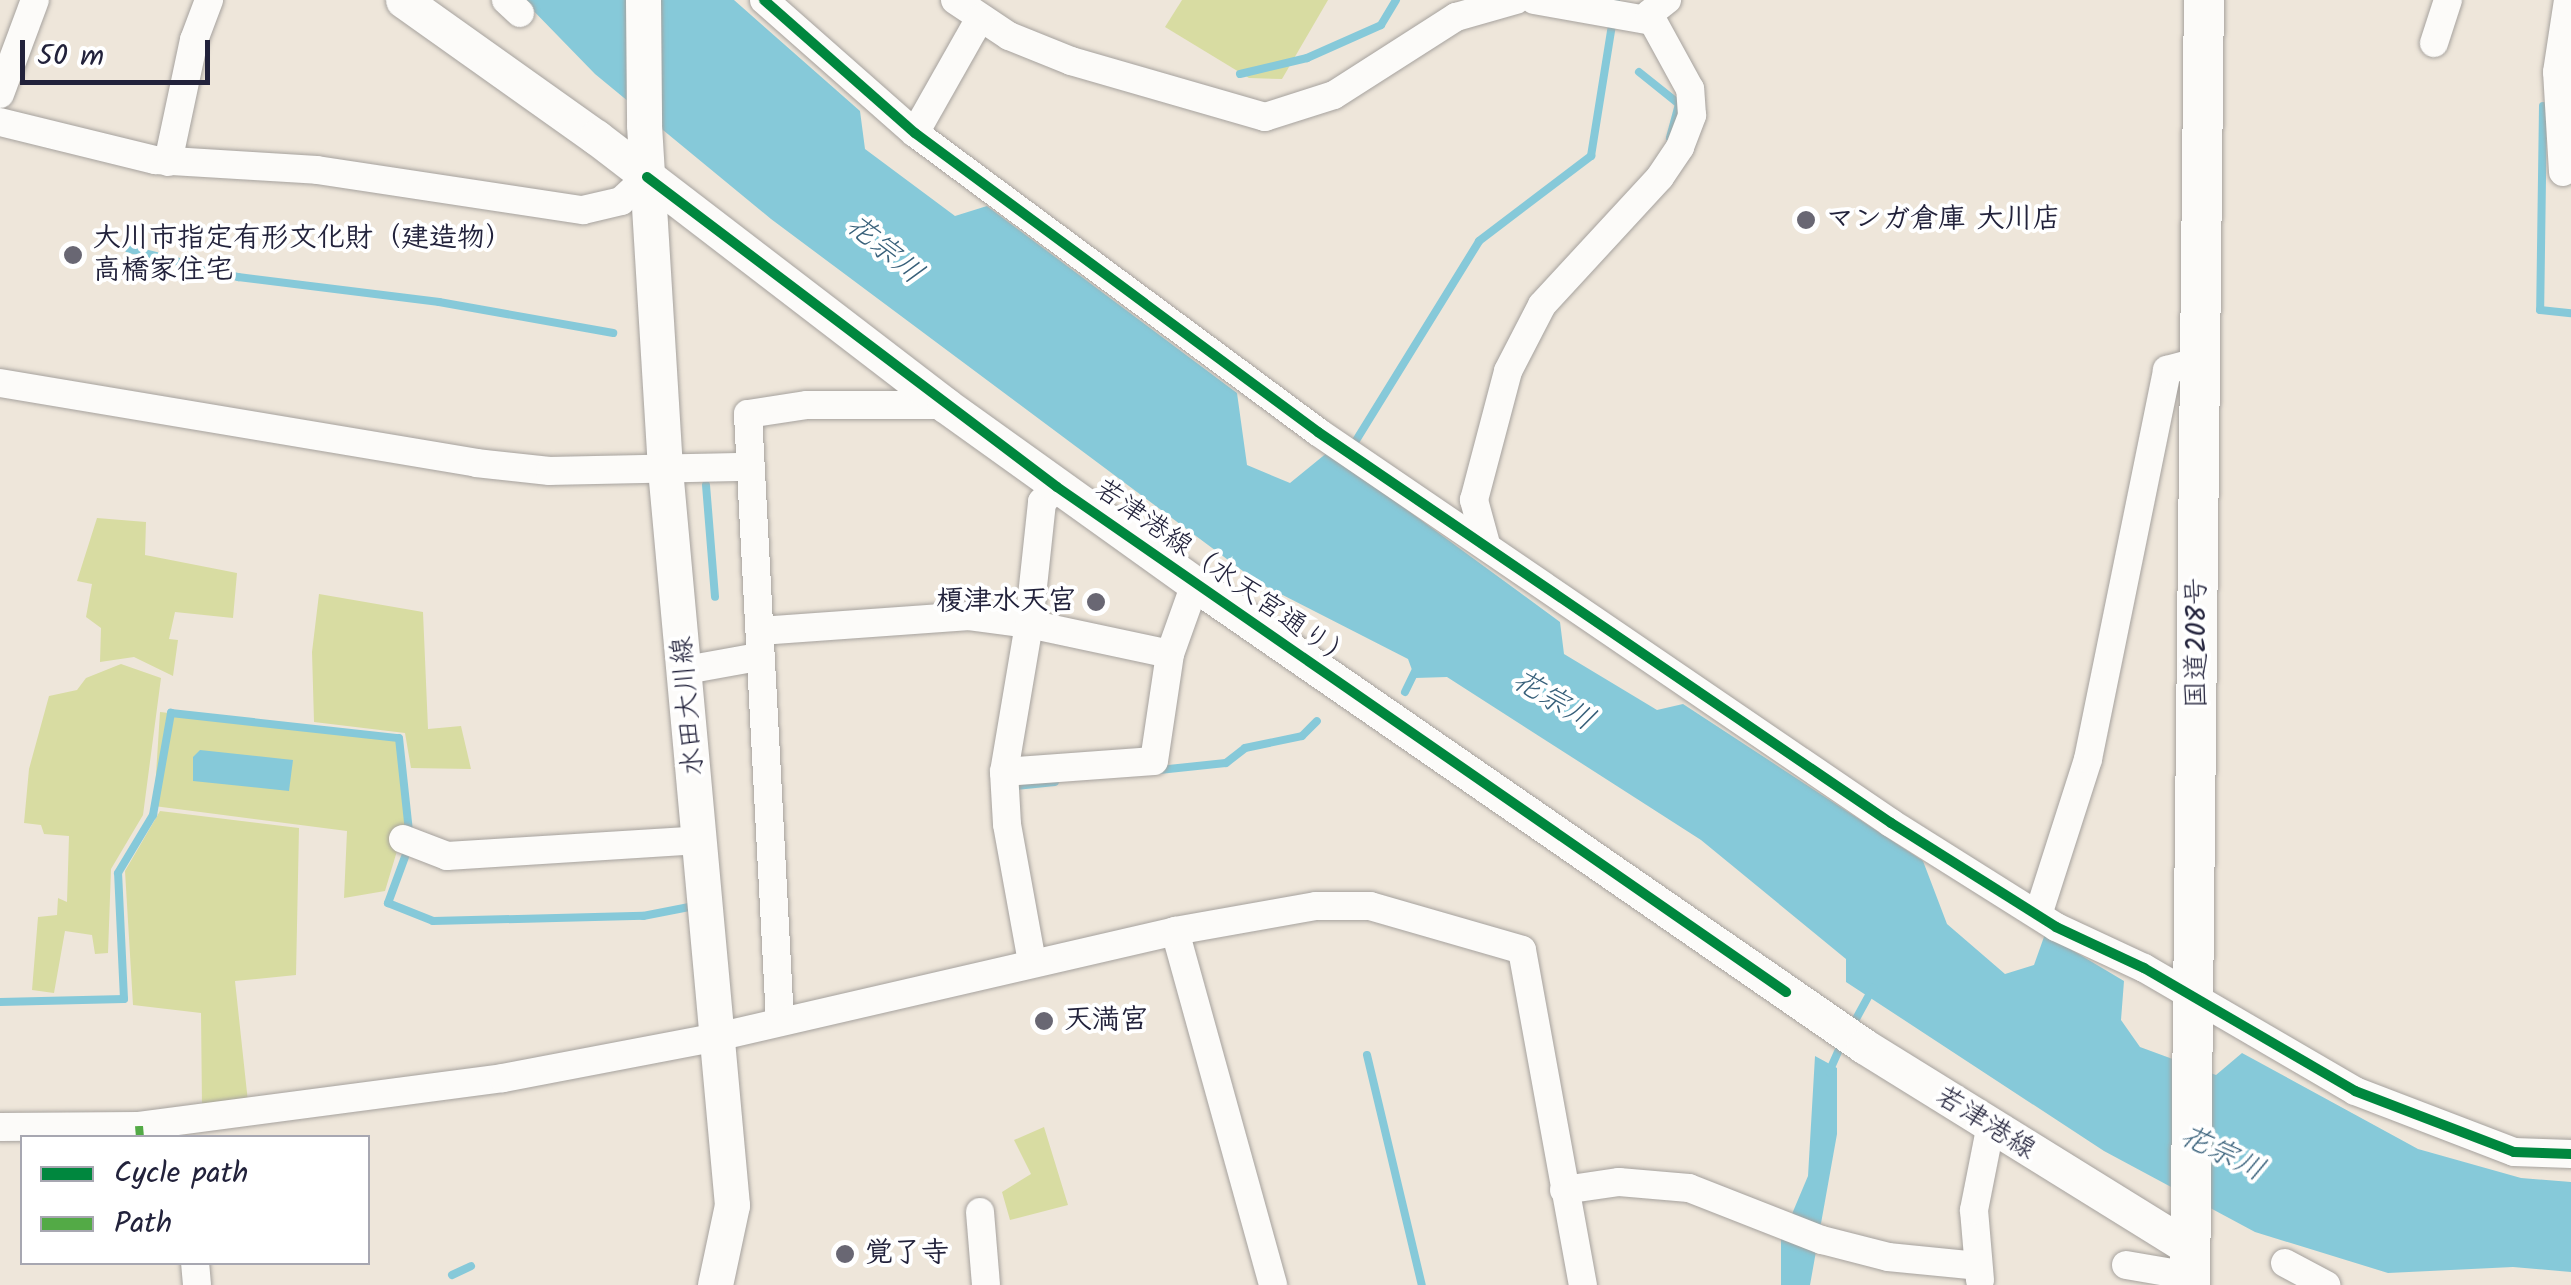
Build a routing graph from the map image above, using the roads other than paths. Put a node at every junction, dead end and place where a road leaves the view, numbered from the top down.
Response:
1 (35, 0) edge
2 (209, 0) edge
3 (403, 0) edge
4 (643, 0) edge
5 (764, 0) edge
6 (954, 0) edge
7 (1516, 0) edge
8 (1534, 0) edge
9 (2204, 0) edge
10 (2448, 0) edge
11 (2568, 0) edge
12 (1656, 12) edge
13 (980, 18) junction
14 (2434, 44) dead end
15 (0, 94) edge
16 (0, 122) edge
17 (915, 133) junction
18 (168, 162) junction
19 (2562, 172) dead end
20 (647, 177) junction
21 (2200, 362) junction
22 (0, 383) edge
23 (945, 406) junction
24 (748, 467) junction
25 (665, 469) junction
26 (1057, 487) junction
27 (1486, 544) junction
28 (1195, 584) junction
29 (1029, 624) junction
30 (759, 644) junction
31 (1170, 654) junction
32 (686, 670) junction
33 (1004, 772) junction
34 (404, 840) dead end
35 (699, 840) junction
36 (2038, 916) junction
37 (1175, 930) junction
38 (1032, 962) junction
39 (1786, 992) joint
40 (2195, 1005) junction
41 (780, 1020) junction
42 (717, 1037) junction
43 (0, 1127) edge
44 (1990, 1128) junction
45 (178, 1129) edge
46 (2571, 1154) edge
47 (1564, 1190) junction
48 (980, 1212) dead end
49 (2285, 1263) dead end
50 (2126, 1265) dead end
51 (2190, 1270) edge
52 (1979, 1276) edge
53 (715, 1285) edge
54 (986, 1285) edge
55 (1273, 1285) edge
56 (1583, 1285) edge
57 (2326, 1285) edge

1 - 15 street
2 - 18 street
3 - 20 main road, 若津港線（水天宮通り）
4 - 20 main road, 水田大川線
5 - 17 street
6 - 13 street
7 - 13 street
8 - 12 street
9 - 21 highway, 国道208号
10 - 14 street
11 - 19 street
12 - 27 street
13 - 17 street
16 - 18 street
17 - 27 street
18 - 20 street
20 - 23 main road, 若津港線（水天宮通り）
20 - 25 main road, 水田大川線
21 - 36 street
21 - 40 highway, 国道208号
22 - 25 street
23 - 24 street
23 - 26 main road, 若津港線（水天宮通り）
24 - 25 street
24 - 30 street
25 - 32 main road, 水田大川線
26 - 28 main road, 若津港線（水天宮通り）
26 - 29 street
27 - 36 street
28 - 31 street
28 - 39 main road, 若津港線（水天宮通り）
29 - 30 street
29 - 31 street
29 - 33 street
30 - 32 street
30 - 41 street
31 - 33 street
32 - 35 main road, 水田大川線
33 - 38 street
34 - 35 street
35 - 42 main road, 水田大川線
36 - 40 street
37 - 38 street
37 - 47 street
37 - 55 street
38 - 41 street
39 - 44 main road, 若津港線
40 - 46 street
40 - 51 highway, 国道208号
41 - 42 street
42 - 45 street
42 - 53 main road, 水田大川線
43 - 45 street
44 - 51 main road, 若津港線
44 - 52 street
47 - 52 street
47 - 56 street
48 - 54 street
49 - 57 street
50 - 51 street

